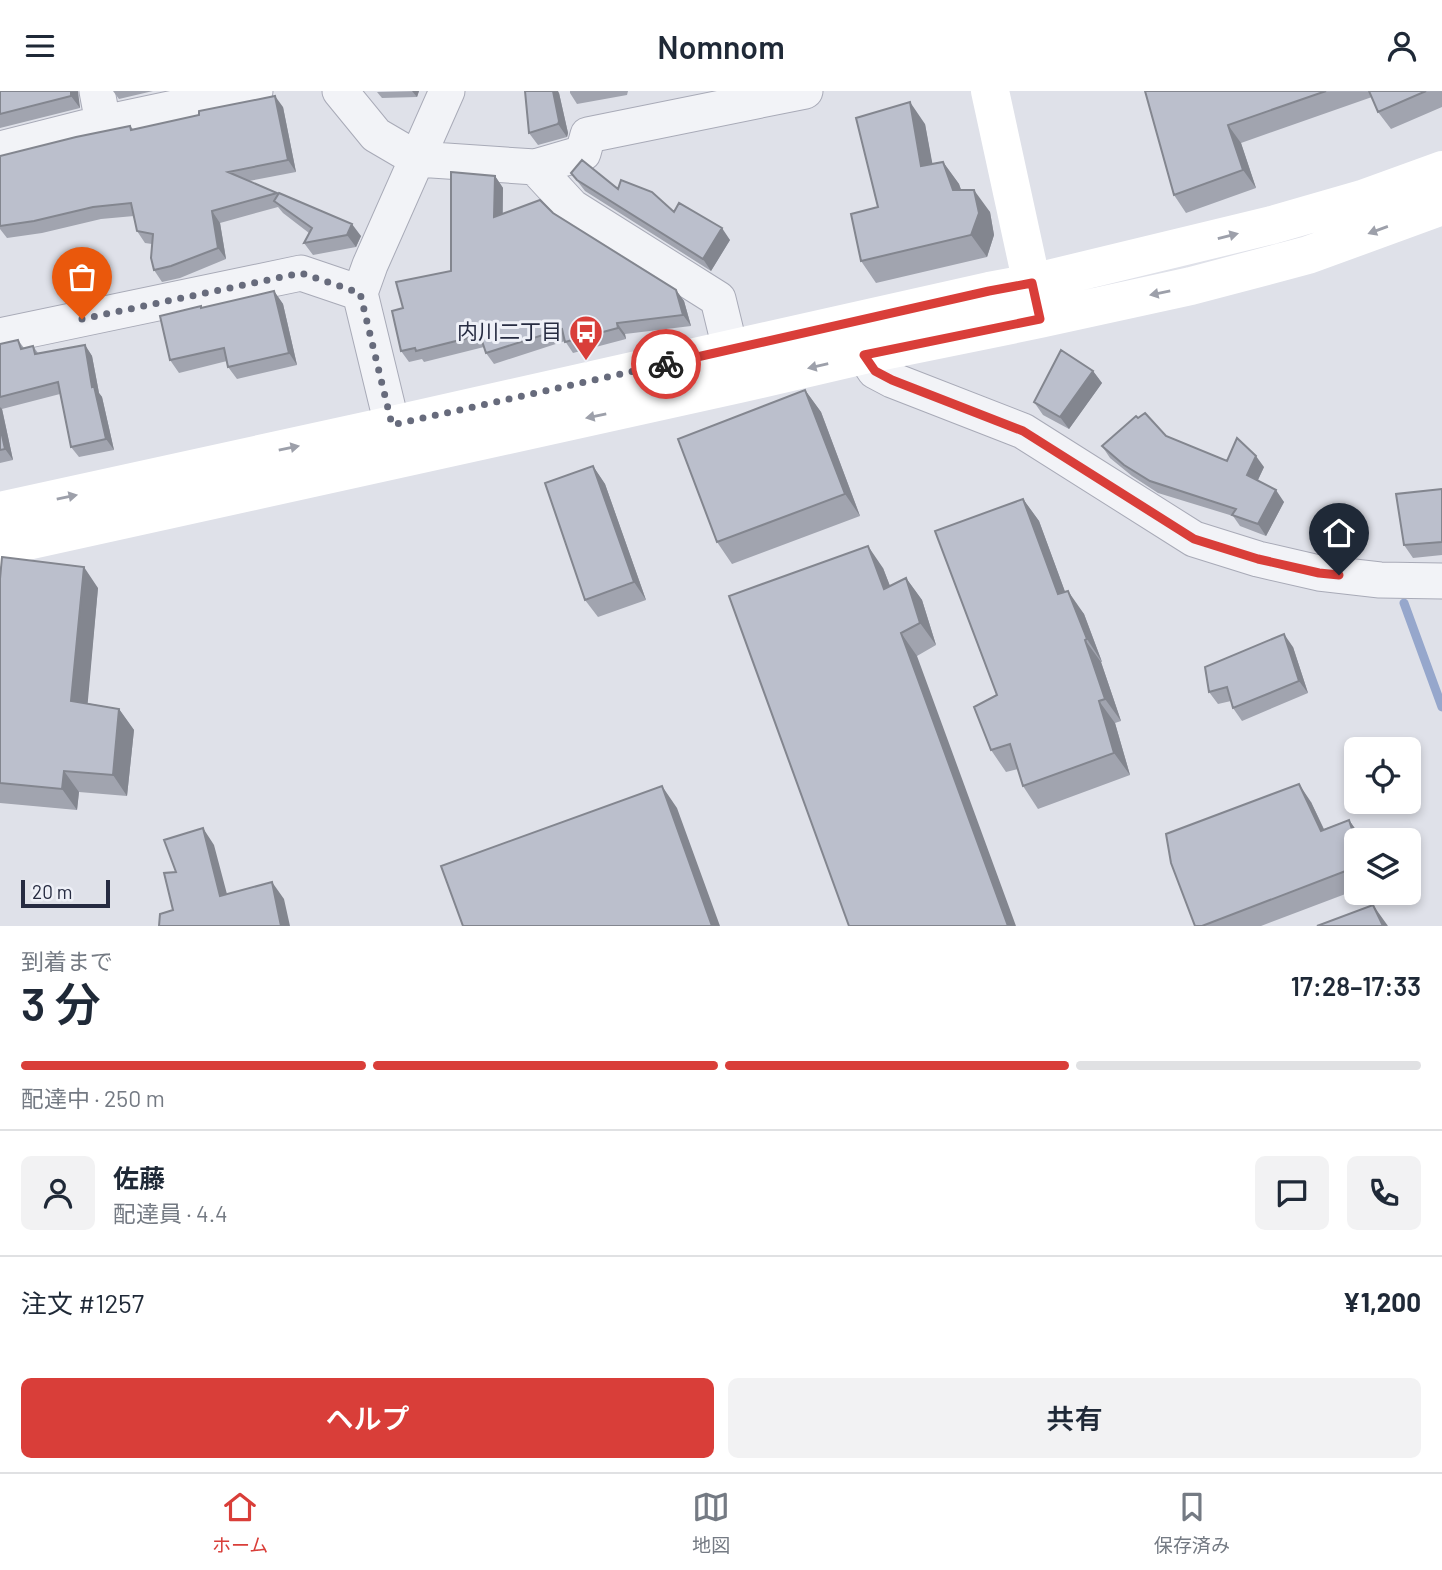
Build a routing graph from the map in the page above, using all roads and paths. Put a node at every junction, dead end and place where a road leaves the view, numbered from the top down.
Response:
1 (255, 91) edge
2 (340, 91) edge
3 (447, 91) edge
4 (805, 91) edge
5 (990, 91) edge
6 (100, 107) edge
7 (0, 149) edge
8 (417, 159) junction
9 (535, 167) junction
10 (1442, 170) edge
11 (1442, 206) edge
12 (360, 293) junction
13 (1036, 301) junction
14 (0, 336) edge
15 (864, 355) junction
16 (735, 367) junction
17 (396, 442) junction
18 (0, 512) edge
19 (0, 547) edge
20 (1442, 581) edge

1 - 6 street
2 - 8 street
3 - 8 street
4 - 9 street
5 - 13 street
6 - 7 street
8 - 9 street
8 - 12 street
9 - 16 street
13 -> 10 street
11 -> 13 street
12 - 14 street
12 - 17 street
13 - 15 street
13 - 16 street
15 -> 16 street
15 - 20 street
16 - 17 street
18 -> 17 street
17 - 19 street

